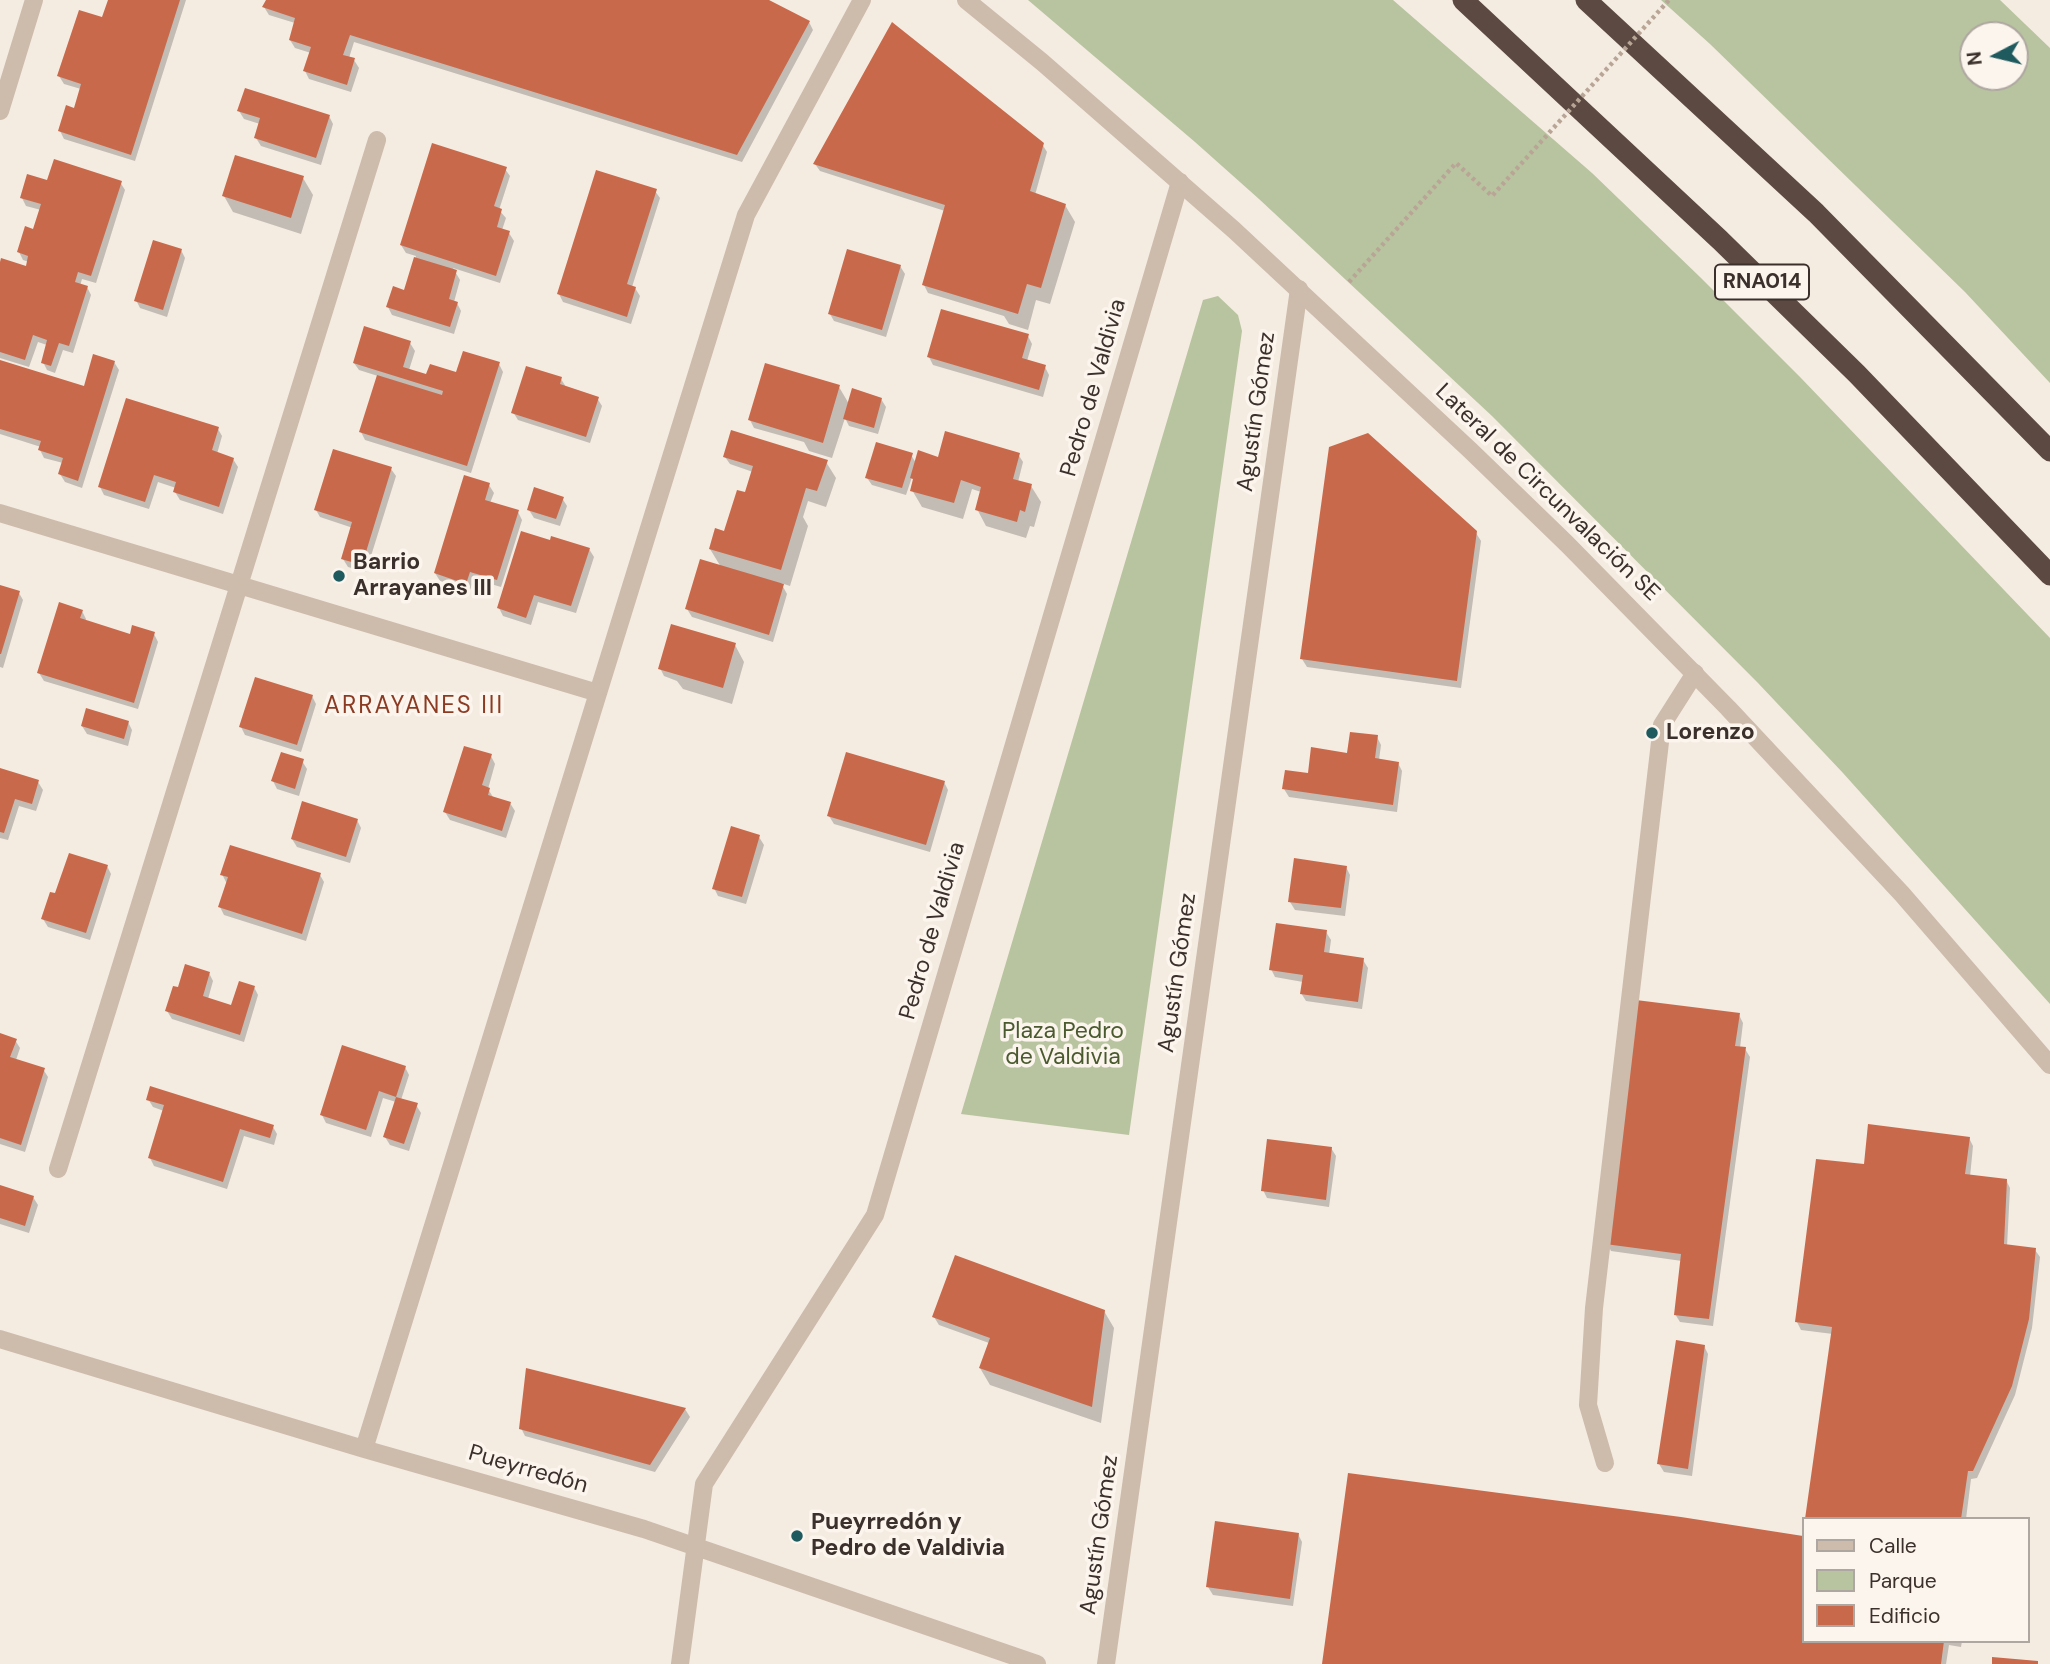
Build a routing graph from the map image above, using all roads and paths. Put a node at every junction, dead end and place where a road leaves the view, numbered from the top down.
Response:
1 (33, 0) edge
2 (862, 0) edge
3 (965, 0) edge
4 (1462, 0) edge
5 (1586, 0) edge
6 (1669, 0) edge
7 (0, 111) edge
8 (377, 140) dead end
9 (1180, 182) junction
10 (1349, 282) dead end
11 (1299, 289) junction
12 (2050, 451) edge
13 (0, 513) edge
14 (2050, 575) edge
15 (239, 584) junction
16 (1695, 673) junction
17 (598, 693) junction
18 (2050, 1065) edge
19 (58, 1169) dead end
20 (0, 1339) edge
21 (364, 1448) junction
22 (1605, 1463) dead end
23 (696, 1548) junction
24 (680, 1664) edge
25 (1037, 1664) edge
26 (1106, 1664) edge

1 - 7 street
2 - 17 street
3 - 9 street, Lateral de Circunvalación SE
4 - 14 highway, RNA014
5 - 12 highway
6 - 10 path, bridge
8 - 15 street
9 - 11 street, Lateral de Circunvalación SE
9 - 23 street, Pedro de Valdivia
11 - 16 street, Lateral de Circunvalación SE
11 - 26 street, Agustín Gómez
13 - 15 street
15 - 17 street
15 - 19 street
16 - 18 street, Lateral de Circunvalación SE
16 - 22 street
17 - 21 street
20 - 21 street, Pueyrredón
21 - 23 street, Pueyrredón
23 - 24 street, Pedro de Valdivia
23 - 25 street, Pueyrredón

